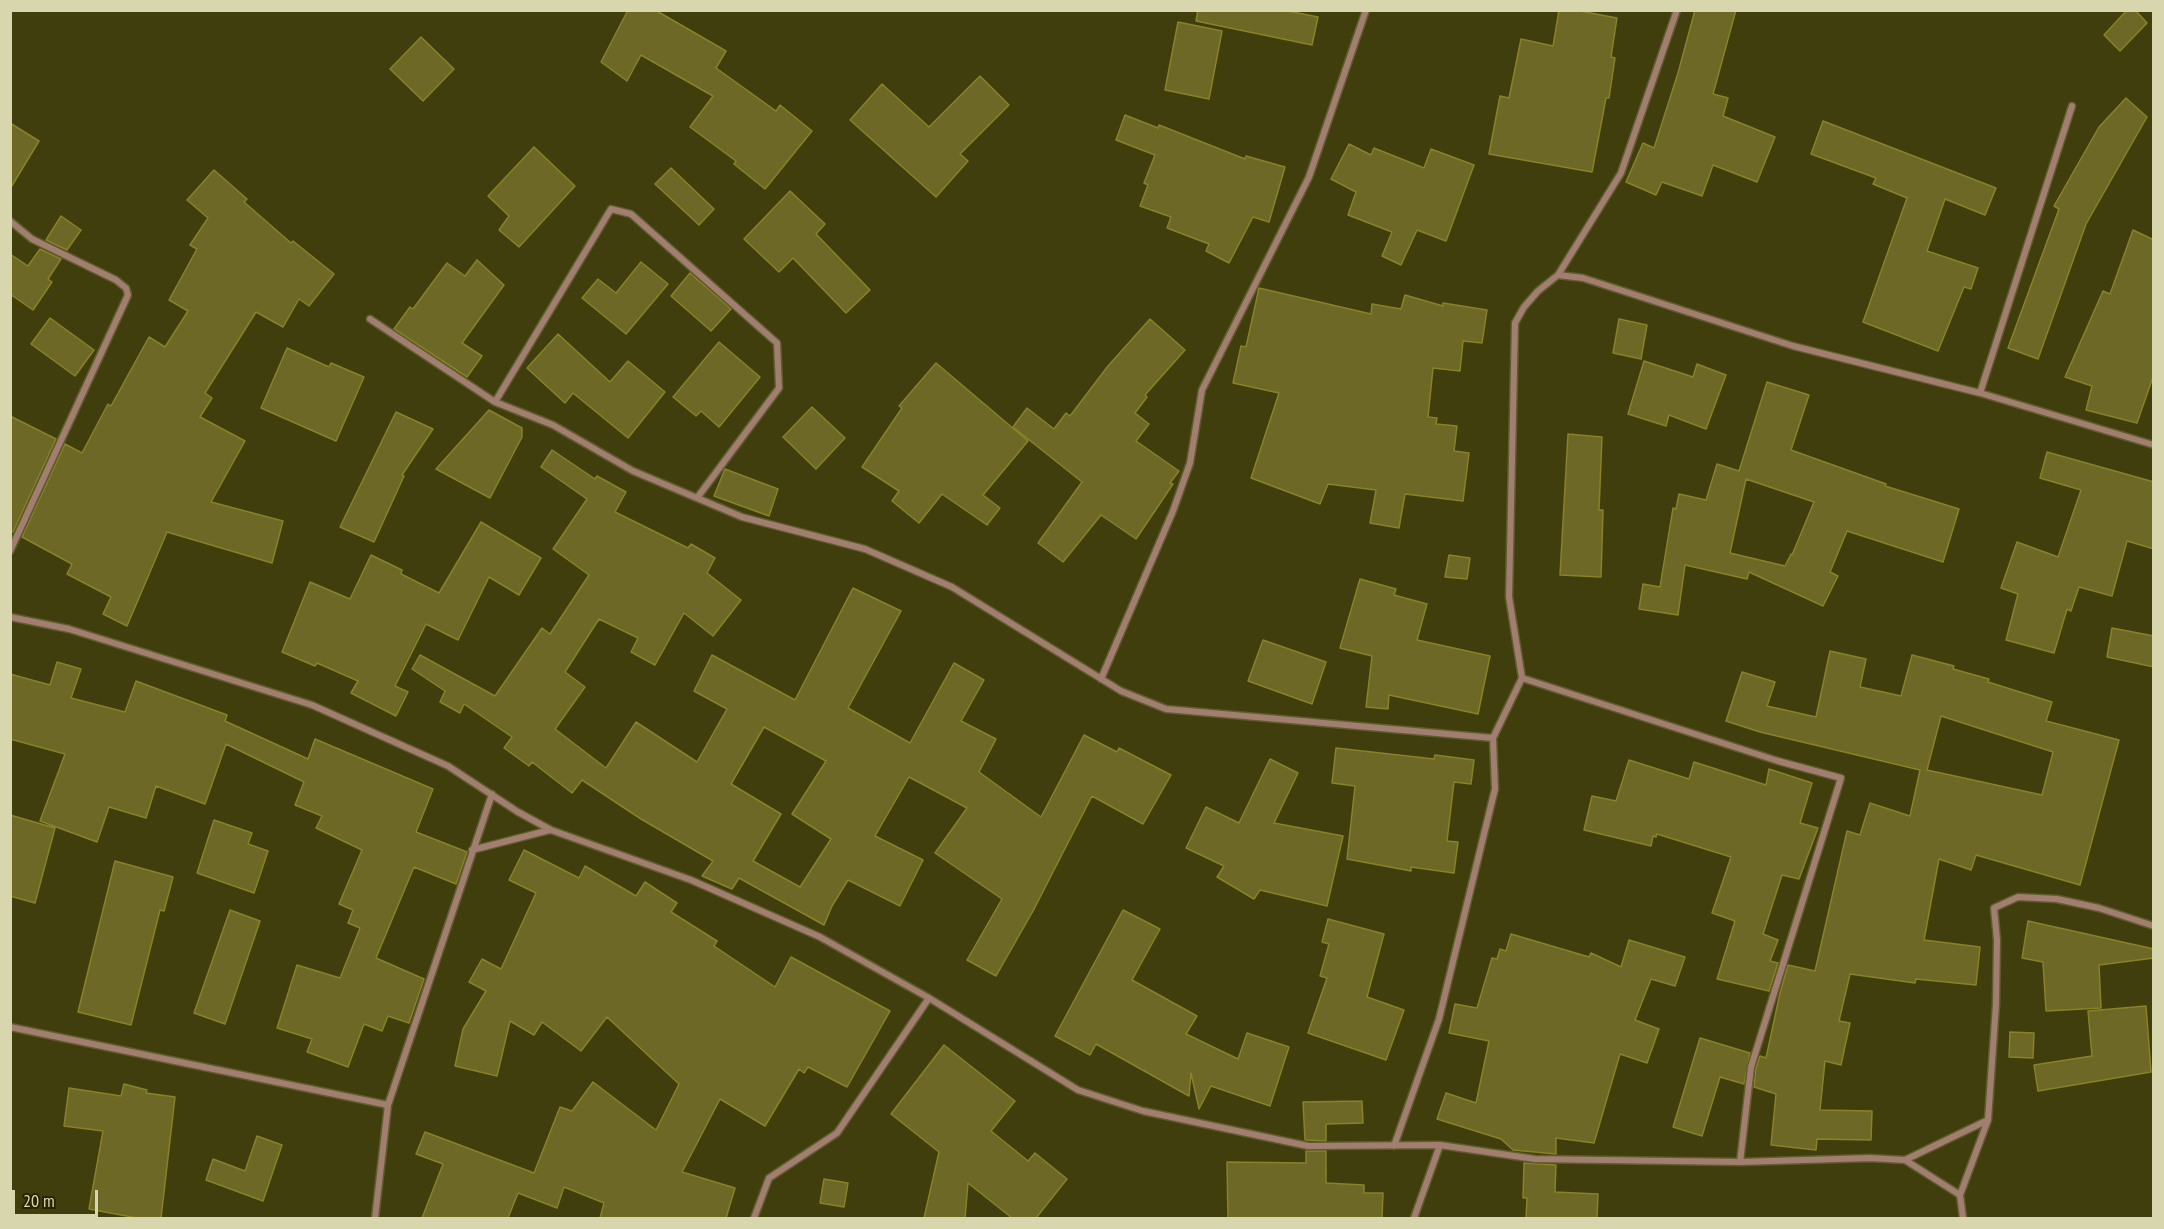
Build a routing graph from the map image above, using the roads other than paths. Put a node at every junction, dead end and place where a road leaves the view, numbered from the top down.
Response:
1 (1366, 10) edge
2 (1677, 10) edge
3 (2072, 106) dead end
4 (10, 221) edge
5 (1558, 275) junction
6 (370, 319) dead end
7 (1980, 393) junction
8 (495, 402) junction
9 (2154, 445) edge
10 (697, 498) junction
11 (10, 551) edge
12 (10, 617) edge
13 (1522, 678) junction
14 (1101, 679) junction
15 (1493, 738) junction
16 (492, 794) junction
17 (551, 830) junction
18 (472, 850) junction
19 (2154, 926) edge
20 (929, 998) junction
21 (10, 1027) edge
22 (388, 1105) junction
23 (1988, 1120) junction
24 (1440, 1145) junction
25 (1394, 1146) junction
26 (1905, 1160) junction
27 (1740, 1162) junction
28 (1960, 1195) junction
29 (375, 1218) edge
30 (754, 1218) edge
31 (1414, 1218) edge
32 (1963, 1218) edge

1 - 14 street
2 - 5 street
3 - 7 street
4 - 11 street
5 - 7 street
5 - 13 street
6 - 8 street
7 - 9 street
8 - 10 street
8 - 10 street
10 - 14 street
12 - 16 street
13 - 15 street
13 - 27 street
14 - 15 street
15 - 25 street
16 - 17 street
16 - 18 street
17 - 18 street
17 - 20 street
18 - 22 street
19 - 23 street
20 - 25 street
20 - 30 street
21 - 22 street
22 - 29 street
23 - 26 street
23 - 28 street
24 - 25 street
24 - 27 street
24 - 31 street
26 - 27 street
26 - 28 street
28 - 32 street

